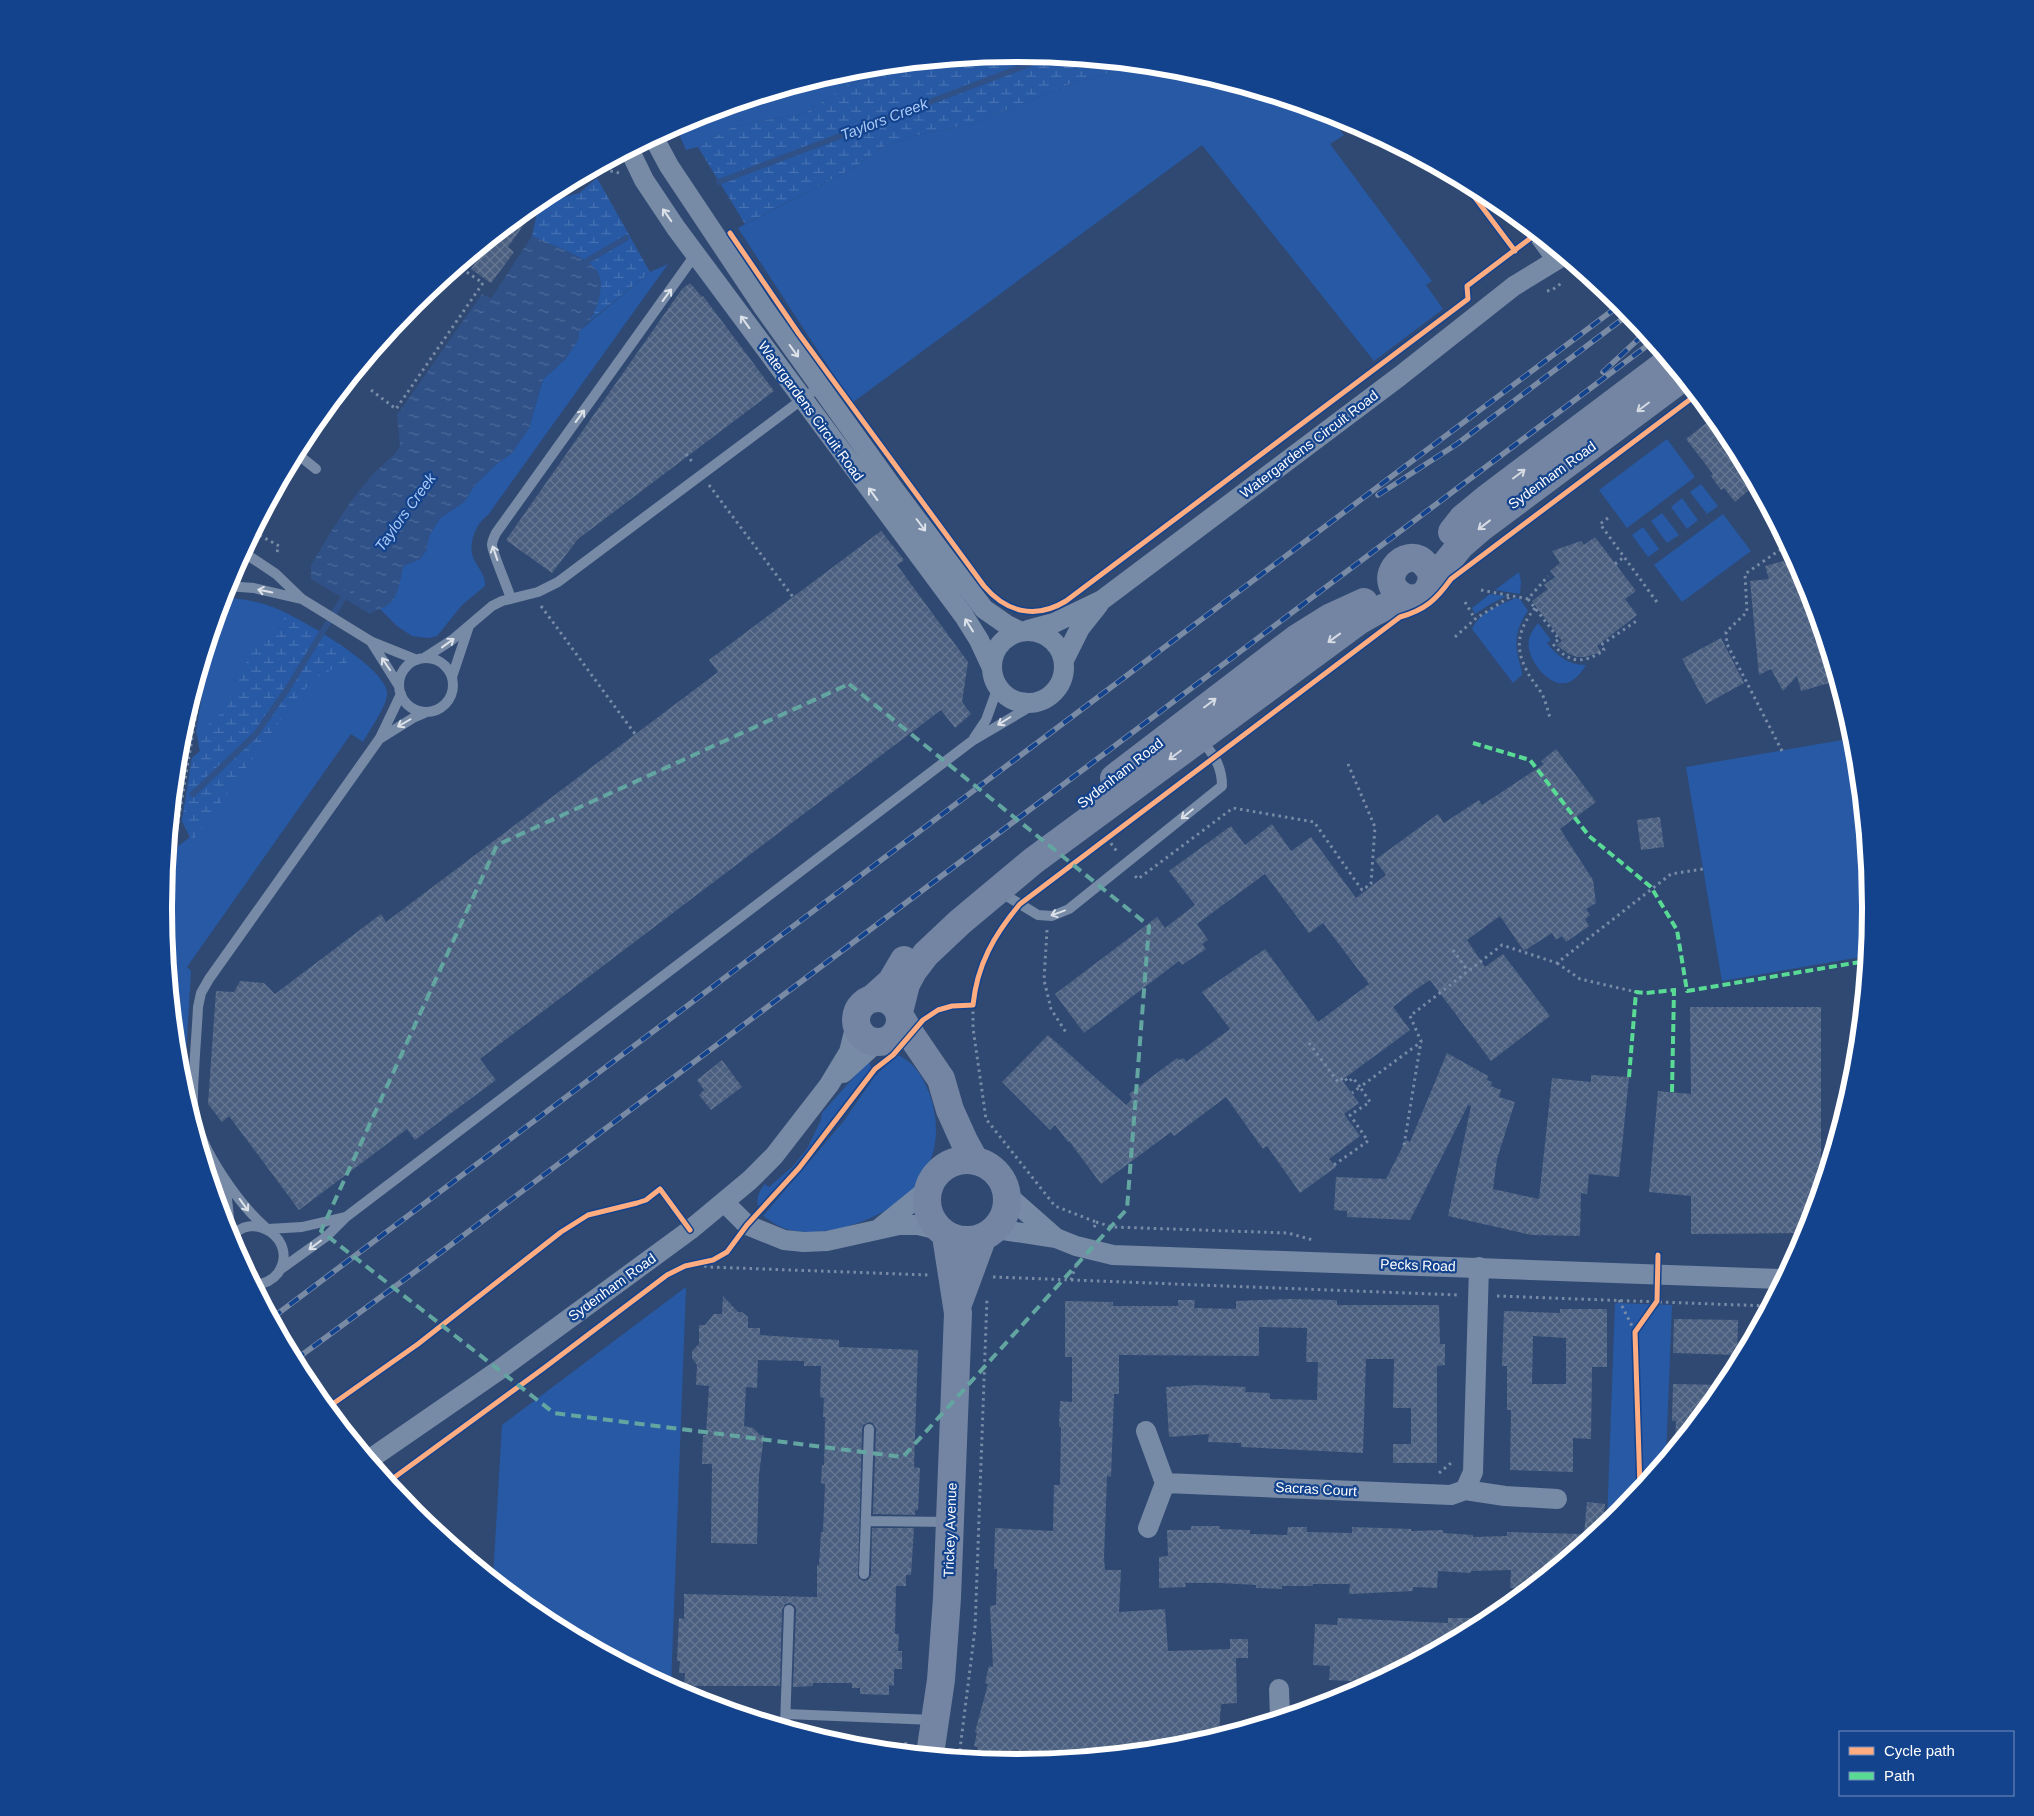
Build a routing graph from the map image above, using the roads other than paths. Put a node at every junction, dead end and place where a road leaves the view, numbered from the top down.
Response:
1 (643, 150) edge
2 (644, 150) edge
3 (1553, 254) edge
4 (696, 255) junction
5 (1664, 365) edge
6 (1678, 381) edge
7 (820, 386) junction
8 (803, 400) junction
9 (302, 458) edge
10 (316, 469) dead end
11 (249, 556) edge
12 (1415, 558) junction
13 (1391, 576) junction
14 (1432, 581) junction
15 (235, 587) edge
16 (1407, 598) junction
17 (302, 599) junction
18 (511, 599) junction
19 (1102, 600) junction
20 (470, 625) junction
21 (1024, 631) junction
22 (372, 642) junction
23 (421, 659) junction
24 (1064, 660) junction
25 (992, 668) junction
26 (452, 677) junction
27 (998, 687) junction
28 (400, 690) junction
29 (1038, 702) junction
30 (429, 712) junction
31 (1190, 731) junction
32 (380, 738) junction
33 (972, 741) junction
34 (997, 890) junction
35 (872, 999) junction
36 (899, 1014) junction
37 (856, 1024) junction
38 (881, 1042) junction
39 (930, 1064) junction
40 (829, 1085) junction
41 (193, 1096) edge
42 (950, 1110) junction
43 (204, 1141) edge
44 (975, 1160) junction
45 (225, 1180) junction
46 (931, 1183) junction
47 (1007, 1195) junction
48 (724, 1202) junction
49 (228, 1212) edge
50 (346, 1217) junction
51 (266, 1228) junction
52 (879, 1228) junction
53 (237, 1233) edge
54 (943, 1233) junction
55 (989, 1234) junction
56 (1056, 1238) junction
57 (1479, 1267) junction
58 (281, 1269) junction
59 (1777, 1278) edge
60 (260, 1284) edge
61 (958, 1305) junction
62 (869, 1429) dead end
63 (1146, 1431) dead end
64 (374, 1457) edge
65 (1165, 1483) junction
66 (1465, 1490) junction
67 (1557, 1499) dead end
68 (866, 1521) junction
69 (950, 1522) junction
70 (1148, 1528) dead end
71 (864, 1574) dead end
72 (789, 1610) dead end
73 (1279, 1689) dead end
74 (1281, 1712) edge
75 (786, 1714) junction
76 (935, 1720) junction
77 (785, 1721) edge
78 (931, 1749) edge

4 -> 1 street, Watergardens Circuit Road
2 -> 7 street, Watergardens Circuit Road
3 - 19 street, Watergardens Circuit Road
8 -> 4 street, Watergardens Circuit Road
18 -> 4 lane
12 -> 5 street, Sydenham Road
6 -> 14 street, Sydenham Road
7 - 8 lane
7 -> 21 street, Watergardens Circuit Road
8 - 18 lane
25 -> 8 street, Watergardens Circuit Road
9 - 10 lane
11 - 17 lane
12 - 13 street
12 - 14 street
13 - 16 street
31 -> 13 street, Sydenham Road
14 - 16 street
17 -> 15 lane
16 -> 31 street, Sydenham Road
17 - 22 lane
18 - 20 lane
19 - 21 street, Watergardens Circuit Road
19 - 24 street, Watergardens Circuit Road
23 -> 20 lane
20 - 26 lane
21 - 24 street
21 - 25 street
22 - 23 lane
28 -> 22 lane
23 - 26 lane
23 - 28 lane
24 - 29 street
25 - 27 street
26 - 30 lane
27 - 29 street
27 - 33 lane
28 - 30 lane
28 - 32 lane
29 -> 33 lane
30 -> 32 lane
31 -> 34 street, Sydenham Road
31 -> 34 lane
31 - 35 street, Sydenham Road
32 - 41 lane
33 - 50 lane
34 - 36 street, Sydenham Road
35 - 36 street
35 - 37 street
36 - 38 street
36 - 39 street
37 - 38 street
37 - 40 street, Sydenham Road
38 - 39 street
38 - 40 street, Sydenham Road
39 - 42 street
40 - 48 street, Sydenham Road
42 - 44 street
42 - 46 street
43 - 45 lane
44 - 46 street
44 - 47 street
45 - 49 lane
45 -> 51 lane
46 - 52 street
46 - 54 street
47 - 55 street
47 - 56 street, Pecks Road
48 - 52 street
48 - 64 street, Sydenham Road
50 - 51 lane
50 -> 58 lane
51 - 53 lane
51 - 58 lane
52 - 54 street
54 - 55 street
54 - 61 street, Trickey Avenue
55 - 56 street, Pecks Road
55 - 61 street, Trickey Avenue
56 - 57 street, Pecks Road
57 - 59 street, Pecks Road
57 - 66 street
58 - 60 lane
61 - 69 street, Trickey Avenue
62 - 68 lane
63 - 65 street
65 - 66 street, Sacras Court
65 - 70 street
66 - 67 street, Sacras Court
68 - 69 lane
68 - 71 lane
69 - 76 street, Trickey Avenue
72 - 75 lane
73 - 74 street
75 - 76 lane
75 - 77 lane
76 - 78 street, Trickey Avenue

